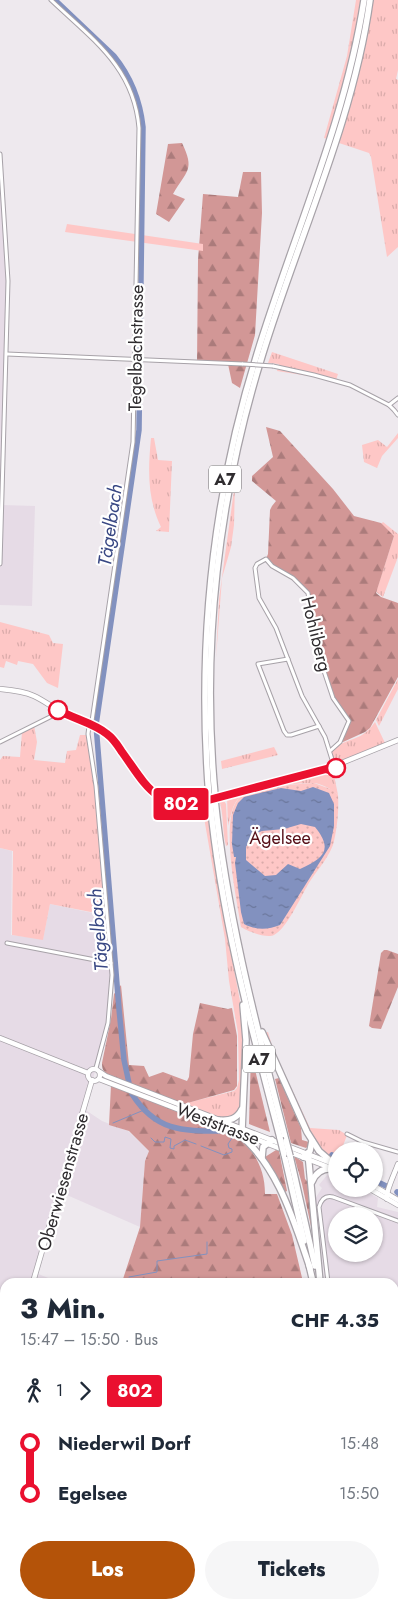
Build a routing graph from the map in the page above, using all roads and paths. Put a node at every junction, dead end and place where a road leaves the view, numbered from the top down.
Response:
1 (50, 0) edge
2 (364, 0) edge
3 (370, 2) edge
4 (0, 154) edge
5 (6, 354) junction
6 (139, 361) junction
7 (398, 398) edge
8 (389, 406) junction
9 (398, 415) edge
10 (0, 564) edge
11 (288, 659) junction
12 (258, 664) junction
13 (252, 666) dead end
14 (0, 689) edge
15 (62, 712) junction
16 (94, 726) junction
17 (319, 726) junction
18 (398, 740) edge
19 (0, 742) edge
20 (330, 751) junction
21 (334, 766) junction
22 (212, 798) junction
23 (7, 943) dead end
24 (111, 964) junction
25 (240, 979) junction
26 (251, 1002) junction
27 (0, 1038) edge
28 (98, 1070) junction
29 (88, 1072) junction
30 (99, 1079) junction
31 (92, 1080) junction
32 (130, 1088) junction
33 (243, 1102) junction
34 (219, 1120) junction
35 (235, 1131) junction
36 (243, 1132) junction
37 (348, 1134) dead end
38 (283, 1139) junction
39 (272, 1140) junction
40 (312, 1141) junction
41 (266, 1143) junction
42 (398, 1152) edge
43 (287, 1155) junction
44 (306, 1157) junction
45 (262, 1158) junction
46 (328, 1160) edge
47 (398, 1164) edge
48 (328, 1165) edge
49 (328, 1169) edge
50 (311, 1184) junction
51 (383, 1191) edge
52 (383, 1193) edge
53 (388, 1194) junction
54 (398, 1200) edge
55 (398, 1205) edge
56 (398, 1221) edge
57 (310, 1268) junction
58 (34, 1278) edge
59 (312, 1278) edge
60 (318, 1278) edge
61 (319, 1278) edge
62 (328, 1278) edge

1 - 6 street, Tegelbachstrasse
2 - 22 highway, A7
3 - 22 highway, A7
4 - 5 street
5 - 6 street
5 - 10 street
6 - 8 street, bridge
6 - 16 street, Tegelbachstrasse
7 - 8 street
8 - 9 street
11 - 12 street
11 - 17 street, Hohliberg
11 - 20 street, Hohliberg
12 - 13 street
12 - 17 street
14 - 15 street
15 - 16 street
15 - 19 street
16 - 21 street
16 - 24 street
17 - 20 street, Hohliberg
18 - 21 street
20 - 21 street, Hohliberg
22 - 25 highway, A7
22 - 26 highway, A7
23 - 24 street
24 - 28 street
25 - 33 highway, A7
25 - 38 highway, A7
26 - 38 highway, A7
26 - 40 highway, A7
27 - 29 street
28 - 29 street
28 - 30 street
28 - 32 street, Weststrasse
29 - 31 street
30 - 31 street, Weststrasse
30 - 32 street, Weststrasse
31 - 58 street, Oberwiesenstrasse
32 - 34 street, Weststrasse
32 - 35 street, Weststrasse
33 - 34 highway
33 - 36 highway, A7
34 - 36 street, Weststrasse
35 - 36 street, Weststrasse
35 - 45 highway, A7
36 - 39 street, Weststrasse
36 - 41 street, Weststrasse
37 - 42 street
38 - 43 highway, A7, bridge
39 - 41 highway
39 - 44 street, Weststrasse
40 - 44 highway, A7
40 - 46 highway, A7
41 - 44 street, Weststrasse
41 - 45 highway
43 - 57 highway, A7
43 - 60 highway, A7
44 - 48 street, Weststrasse
44 - 50 highway, A7
45 - 57 highway, A7
47 - 53 street
49 - 50 highway
50 - 61 highway, A7
51 - 53 street
52 - 53 street
53 - 54 street
53 - 55 street
56 - 62 street
57 - 59 highway, A7

